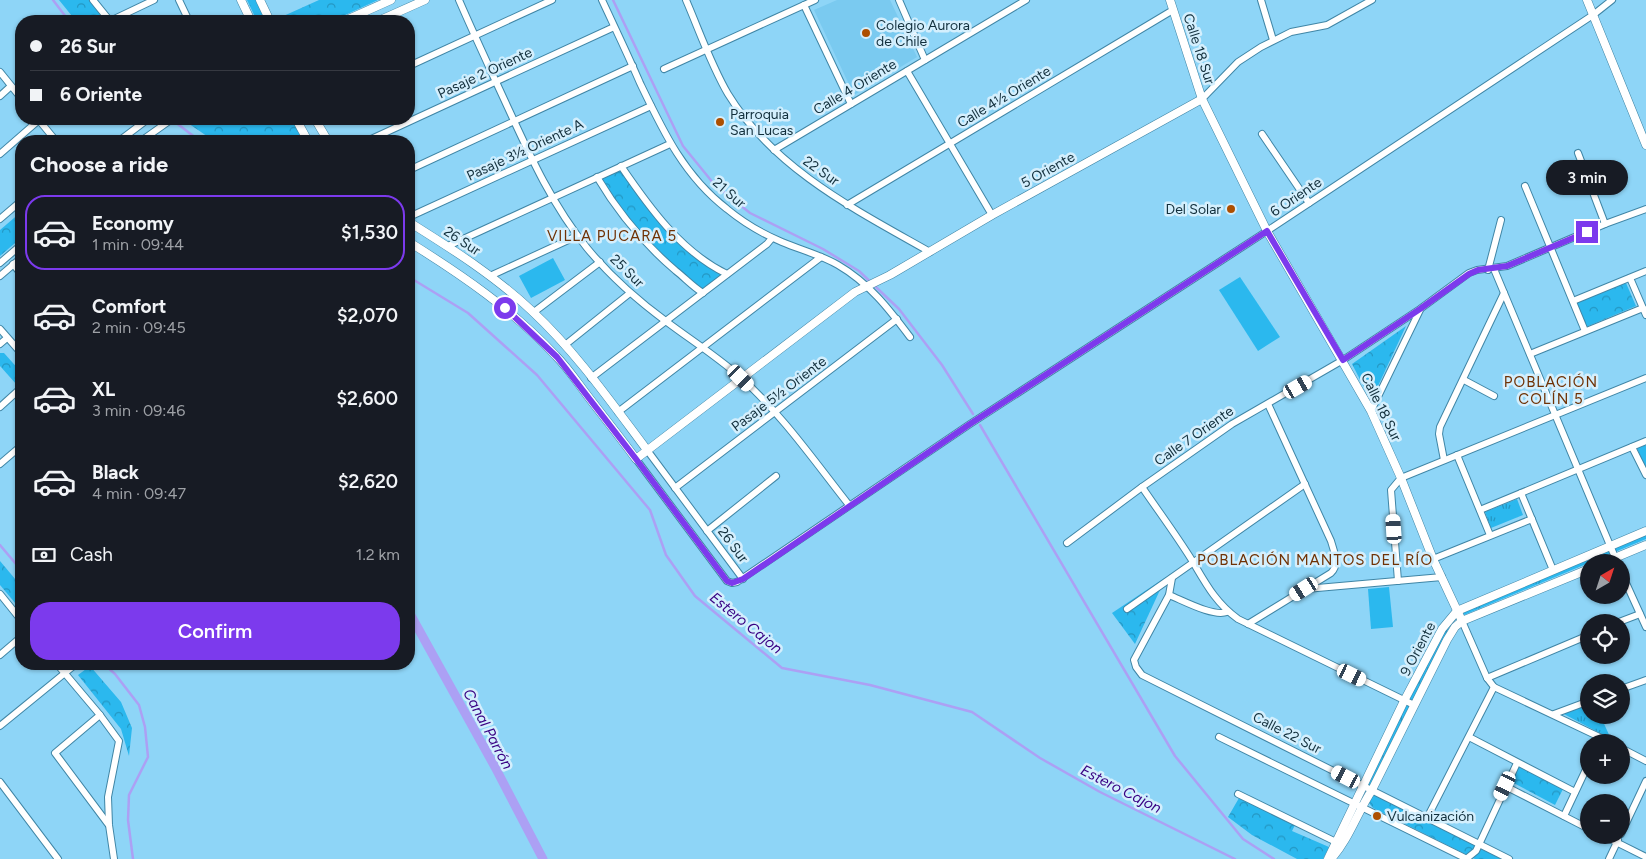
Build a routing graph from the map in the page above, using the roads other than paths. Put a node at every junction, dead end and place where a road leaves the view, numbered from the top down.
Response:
1 (93, 0) edge
2 (154, 0) edge
3 (179, 0) edge
4 (241, 0) edge
5 (260, 0) edge
6 (391, 0) edge
7 (425, 0) edge
8 (459, 0) edge
9 (552, 0) edge
10 (602, 0) edge
11 (686, 0) edge
12 (815, 0) edge
13 (899, 0) edge
14 (1026, 0) edge
15 (1170, 0) edge
16 (1261, 0) edge
17 (1372, 0) edge
18 (1587, 0) edge
19 (1612, 0) edge
20 (1360, 3) edge
21 (804, 5) junction
22 (1173, 10) junction
23 (105, 15) edge
24 (123, 15) edge
25 (186, 15) edge
26 (248, 15) edge
27 (267, 15) edge
28 (357, 15) edge
29 (391, 15) edge
30 (1593, 15) junction
31 (614, 26) junction
32 (475, 36) junction
33 (1273, 40) junction
34 (708, 49) junction
35 (925, 60) junction
36 (415, 63) edge
37 (632, 66) junction
38 (664, 68) dead end
39 (907, 71) junction
40 (0, 72) edge
41 (496, 82) junction
42 (11, 86) junction
43 (15, 91) edge
44 (0, 96) edge
45 (1202, 99) junction
46 (851, 104) junction
47 (651, 106) junction
48 (415, 119) edge
49 (514, 121) junction
50 (32, 125) edge
51 (42, 125) edge
52 (140, 125) edge
53 (163, 125) edge
54 (402, 125) edge
55 (1262, 134) dead end
56 (21, 135) edge
57 (51, 135) edge
58 (127, 135) edge
59 (149, 135) edge
60 (380, 135) edge
61 (15, 141) edge
62 (950, 143) junction
63 (670, 144) junction
64 (1646, 145) edge
65 (774, 150) junction
66 (0, 154) edge
67 (1578, 154) dead end
68 (532, 160) junction
69 (621, 166) junction
70 (415, 167) edge
71 (597, 177) junction
72 (1525, 186) dead end
73 (552, 198) junction
74 (1309, 203) junction
75 (847, 204) junction
76 (15, 206) edge
77 (1646, 210) edge
78 (415, 214) edge
79 (992, 214) junction
80 (0, 219) edge
81 (1500, 220) dead end
82 (1605, 224) junction
83 (415, 226) edge
84 (1267, 231) junction
85 (577, 236) junction
86 (772, 238) junction
87 (415, 246) edge
88 (448, 246) junction
89 (1550, 247) junction
90 (15, 250) edge
91 (930, 252) junction
92 (821, 257) junction
93 (600, 262) junction
94 (0, 263) edge
95 (13, 264) joint
96 (15, 266) edge
97 (1491, 269) junction
98 (1646, 271) edge
99 (727, 274) junction
100 (0, 276) edge
101 (490, 276) junction
102 (1630, 278) junction
103 (871, 284) junction
104 (630, 293) junction
105 (703, 293) junction
106 (1504, 293) junction
107 (1572, 301) junction
108 (1643, 308) junction
109 (1420, 309) junction
110 (534, 312) junction
111 (1646, 315) edge
112 (897, 319) junction
113 (666, 321) junction
114 (0, 329) edge
115 (1585, 332) junction
116 (910, 337) dead end
117 (7, 338) junction
118 (0, 344) edge
119 (565, 345) junction
120 (15, 347) edge
121 (704, 347) junction
122 (1530, 354) junction
123 (1343, 360) junction
124 (591, 378) junction
125 (741, 378) junction
126 (1646, 378) edge
127 (1464, 380) junction
128 (15, 393) edge
129 (1494, 396) dead end
130 (1268, 404) junction
131 (0, 407) edge
132 (1371, 411) junction
133 (618, 412) junction
134 (774, 413) junction
135 (1555, 415) junction
136 (1646, 441) edge
137 (1632, 447) junction
138 (647, 450) junction
139 (15, 451) edge
140 (1457, 455) junction
141 (636, 459) junction
142 (1444, 460) junction
143 (0, 464) edge
144 (1578, 469) junction
145 (1645, 471) edge
146 (776, 476) dead end
147 (1401, 478) junction
148 (1305, 484) junction
149 (1142, 487) junction
150 (675, 488) junction
151 (1521, 493) junction
152 (849, 505) junction
153 (1480, 510) junction
154 (1532, 519) junction
155 (707, 531) junction
156 (1646, 531) edge
157 (1490, 535) junction
158 (1067, 543) dead end
159 (1646, 545) edge
160 (1610, 546) junction
161 (1613, 554) edge
162 (1628, 554) edge
163 (1433, 559) junction
164 (1193, 562) junction
165 (1553, 570) junction
166 (1580, 573) edge
167 (1172, 578) junction
168 (1442, 578) junction
169 (743, 579) junction
170 (1532, 580) junction
171 (1398, 581) junction
172 (1304, 589) junction
173 (1536, 590) junction
174 (1630, 592) edge
175 (0, 594) edge
176 (1169, 595) junction
177 (1127, 608) dead end
178 (1457, 611) junction
179 (1228, 612) junction
180 (15, 613) edge
181 (1640, 614) junction
182 (1630, 618) edge
183 (1462, 621) junction
184 (1248, 624) junction
185 (1646, 627) edge
186 (1580, 639) edge
187 (15, 642) edge
188 (0, 655) edge
189 (67, 670) edge
190 (64, 672) junction
191 (1487, 678) junction
192 (1646, 680) edge
193 (1630, 686) edge
194 (1494, 687) junction
195 (1404, 701) junction
196 (1580, 704) edge
197 (1414, 705) junction
198 (100, 714) junction
199 (1554, 714) junction
200 (0, 726) edge
201 (1589, 734) edge
202 (1219, 737) dead end
203 (1468, 738) junction
204 (1630, 753) edge
205 (1646, 761) edge
206 (1517, 763) junction
207 (1646, 781) edge
208 (0, 782) edge
209 (1580, 782) edge
210 (1363, 785) junction
211 (1505, 786) junction
212 (6, 790) junction
213 (1372, 790) junction
214 (1575, 792) junction
215 (1238, 794) dead end
216 (0, 795) edge
217 (1358, 806) junction
218 (1630, 815) edge
219 (1564, 816) junction
220 (1427, 818) junction
221 (1580, 824) edge
222 (109, 825) junction
223 (1336, 842) junction
224 (1479, 843) junction
225 (1616, 844) edge
226 (1619, 844) edge
227 (1646, 857) edge
228 (58, 859) edge
229 (114, 859) edge
230 (1330, 859) edge
231 (1466, 859) edge
232 (1509, 859) edge
233 (1609, 859) edge

1 - 23 street
2 - 24 street
3 - 25 street
4 - 26 street
5 - 27 street
6 - 28 street
7 - 29 street
8 - 32 street, 25 Sur
9 - 32 street
10 - 31 street, 21 Sur
11 - 34 street, 22 Sur
12 - 21 street
13 - 35 street
14 - 35 street, Calle 4 Oriente
15 - 22 street, Calle 18 Sur
16 - 33 street
17 - 20 street, 5 Oriente
18 - 30 street
19 - 30 street, 6 Oriente
20 - 33 street, 5 Oriente
21 - 34 street
21 - 46 street
22 - 45 street, Calle 18 Sur
22 - 62 street, Calle 4½ Oriente
30 - 64 street
30 - 74 street, 6 Oriente
31 - 37 street, 21 Sur
31 - 41 street, Pasaje 2 Oriente
32 - 36 street
32 - 41 street, 25 Sur
33 - 45 street, 5 Oriente
34 - 38 street
34 - 65 street, 22 Sur
35 - 39 street, Calle 4 Oriente
37 - 47 street, 21 Sur
37 - 49 street
39 - 46 street, Calle 4 Oriente
39 - 62 street
40 - 42 street
41 - 48 street, Pasaje 2 Oriente
41 - 49 street, 25 Sur
42 - 43 street
42 - 44 street
45 - 79 street, 5 Oriente
45 - 84 street, Calle 18 Sur
46 - 65 street, Calle 4 Oriente
47 - 63 street, 21 Sur
47 - 68 street, Pasaje 3½ Oriente A
49 - 68 street, 25 Sur
49 - 70 street
50 - 56 street
51 - 57 street
52 - 58 street
53 - 59 street
54 - 60 street, Pasaje 2 Oriente
55 - 74 street
61 - 66 street
62 - 75 street, Calle 4½ Oriente
62 - 79 street
63 - 69 street
63 - 86 street, 21 Sur
65 - 75 street, 22 Sur
67 - 82 street
68 - 73 street, 25 Sur
68 - 78 street, Pasaje 3½ Oriente A
69 - 71 street
69 - 99 street
71 - 73 street
71 - 105 street
72 - 89 street
73 - 85 street, 25 Sur
73 - 88 street
74 - 84 street, 6 Oriente
75 - 91 street, 22 Sur
76 - 80 street
77 - 82 street
79 - 91 street, 5 Oriente
81 - 97 street
82 - 89 street
83 - 88 street, 26 Sur
84 - 123 street, Calle 18 Sur
84 - 152 street, 6 Oriente
85 - 93 street, 25 Sur
85 - 101 street
86 - 92 street, 21 Sur
86 - 99 street
87 - 141 street, 26 Sur
88 - 101 street, 26 Sur
89 - 97 street
89 - 107 street
90 - 94 street
91 - 103 street, 5 Oriente
92 - 103 street, 21 Sur
92 - 121 street
93 - 104 street, 25 Sur
93 - 110 street
95 - 96 street
95 - 100 street
97 - 106 street
97 - 109 street
98 - 102 street
99 - 105 street
101 - 110 street, 26 Sur
102 - 107 street
102 - 108 street
103 - 112 street, 21 Sur
103 - 125 street, 5 Oriente
104 - 113 street, 25 Sur
104 - 119 street
105 - 113 street
106 - 122 street
106 - 127 street
107 - 115 street
108 - 111 street
108 - 115 street
109 - 123 street
109 - 132 street
110 - 119 street, 26 Sur
112 - 116 street, 21 Sur
112 - 134 street, Pasaje 5½ Oriente
113 - 121 street, 25 Sur
113 - 124 street
114 - 117 street
115 - 122 street
117 - 118 street
117 - 120 street
119 - 124 street, 26 Sur
121 - 125 street, 25 Sur
121 - 133 street
122 - 135 street
123 - 130 street, Calle 7 Oriente
123 - 132 street, Calle 18 Sur
124 - 133 street, 26 Sur
125 - 134 street, 25 Sur
125 - 138 street, 5 Oriente
126 - 135 street
127 - 129 street
127 - 142 street
128 - 131 street
130 - 148 street
130 - 149 street, Calle 7 Oriente
132 - 147 street, Calle 18 Sur
133 - 138 street, 26 Sur
134 - 150 street, Pasaje 5½ Oriente
134 - 152 street, 25 Sur
135 - 140 street
135 - 144 street
136 - 137 street
137 - 144 street
137 - 145 street
138 - 141 street, 5 Oriente
138 - 150 street, 26 Sur
139 - 143 street
140 - 142 street
140 - 153 street
141 - 169 street, 26 Sur
142 - 147 street
144 - 151 street
144 - 160 street
146 - 155 street
147 - 163 street, Calle 18 Sur
147 - 171 street
148 - 164 street
148 - 172 street
149 - 158 street, Calle 7 Oriente
149 - 164 street
150 - 155 street, 26 Sur
151 - 153 street
151 - 154 street
152 - 169 street, 6 Oriente
153 - 157 street
154 - 157 street
154 - 165 street
155 - 169 street, 26 Sur
156 - 160 street, 9 Oriente
157 - 163 street
159 - 162 street
160 - 161 street
160 - 165 street, 9 Oriente
163 - 168 street, Calle 18 Sur
164 - 167 street
164 - 179 street
165 - 170 street, 9 Oriente
166 - 173 street, 9 Oriente
167 - 176 street
167 - 177 street
168 - 171 street
168 - 178 street, Calle 18 Sur
170 - 173 street
170 - 178 street, 9 Oriente
171 - 172 street
172 - 184 street
173 - 183 street, 9 Oriente
174 - 181 street
175 - 180 street
176 - 179 street
176 - 210 street, Calle 22 Sur
178 - 183 street, Calle 18 Sur
178 - 195 street, 9 Oriente
179 - 184 street
181 - 182 street
181 - 185 street
183 - 191 street, Calle 18 Sur
183 - 197 street, 9 Oriente
184 - 195 street
186 - 191 street
187 - 188 street
189 - 190 street
190 - 198 street
190 - 200 street
191 - 194 street, Calle 18 Sur
192 - 193 street
194 - 199 street, Calle 18 Sur
194 - 203 street
195 - 197 street
195 - 210 street, 9 Oriente
196 - 199 street
197 - 213 street, 9 Oriente
198 - 222 street
198 - 222 street
199 - 201 street, Calle 18 Sur
202 - 217 street
203 - 206 street
203 - 220 street
204 - 205 street
206 - 211 street
206 - 214 street
207 - 218 street
208 - 212 street
209 - 214 street
210 - 213 street, Calle 22 Sur
210 - 217 street, 9 Oriente
211 - 219 street
211 - 224 street
212 - 216 street
212 - 228 street
213 - 217 street, 9 Oriente
213 - 220 street, Calle 22 Sur
214 - 219 street
215 - 223 street
217 - 223 street, 9 Oriente
217 - 230 street, 9 Oriente
217 - 231 street
219 - 221 street
220 - 224 street, Calle 22 Sur
222 - 229 street
223 - 230 street, 9 Oriente
224 - 231 street
224 - 232 street, Calle 22 Sur
225 - 233 street
226 - 227 street

